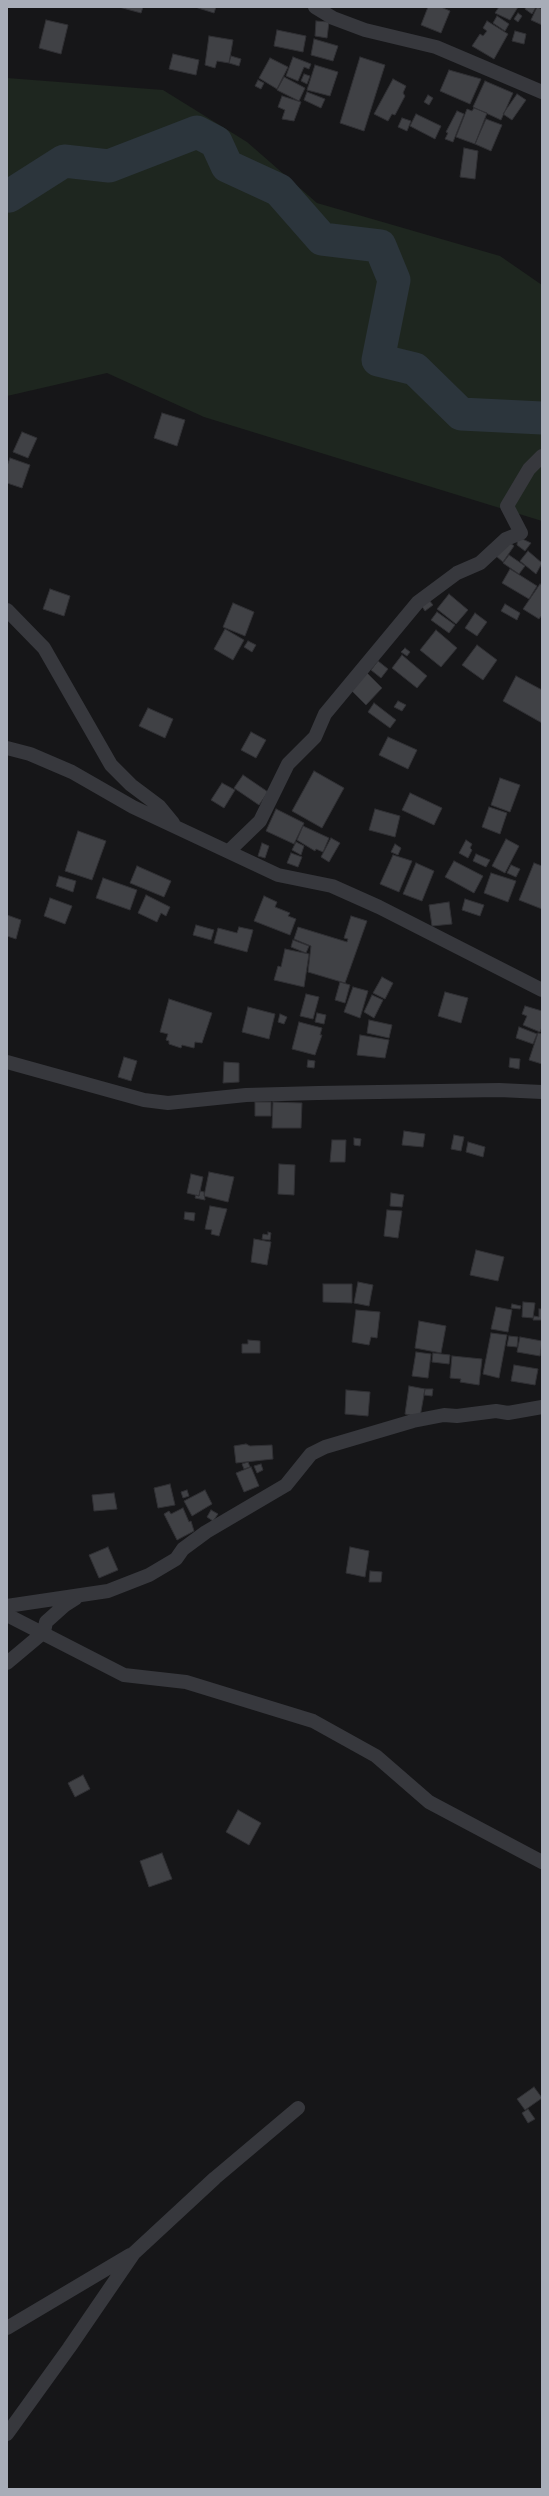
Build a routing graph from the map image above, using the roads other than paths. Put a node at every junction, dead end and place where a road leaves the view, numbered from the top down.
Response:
1 (315, 7) edge
2 (542, 92) edge
3 (542, 456) edge
4 (7, 610) edge
5 (7, 748) edge
6 (175, 825) junction
7 (230, 850) junction
8 (542, 990) edge
9 (7, 1062) edge
10 (542, 1092) edge
11 (542, 1407) edge
12 (78, 1597) junction
13 (7, 1606) edge
14 (7, 1615) edge
15 (44, 1632) junction
16 (7, 1663) edge
17 (542, 1862) edge
18 (298, 2108) dead end
19 (134, 2253) junction
20 (7, 2328) edge
21 (7, 2434) edge

1 - 2 street
3 - 7 street
4 - 6 street
5 - 6 street
6 - 7 street
7 - 8 street
9 - 10 street
11 - 12 street
12 - 13 street
12 - 15 street
14 - 15 street
15 - 16 street
15 - 17 street
18 - 19 street
19 - 20 street
19 - 21 street

